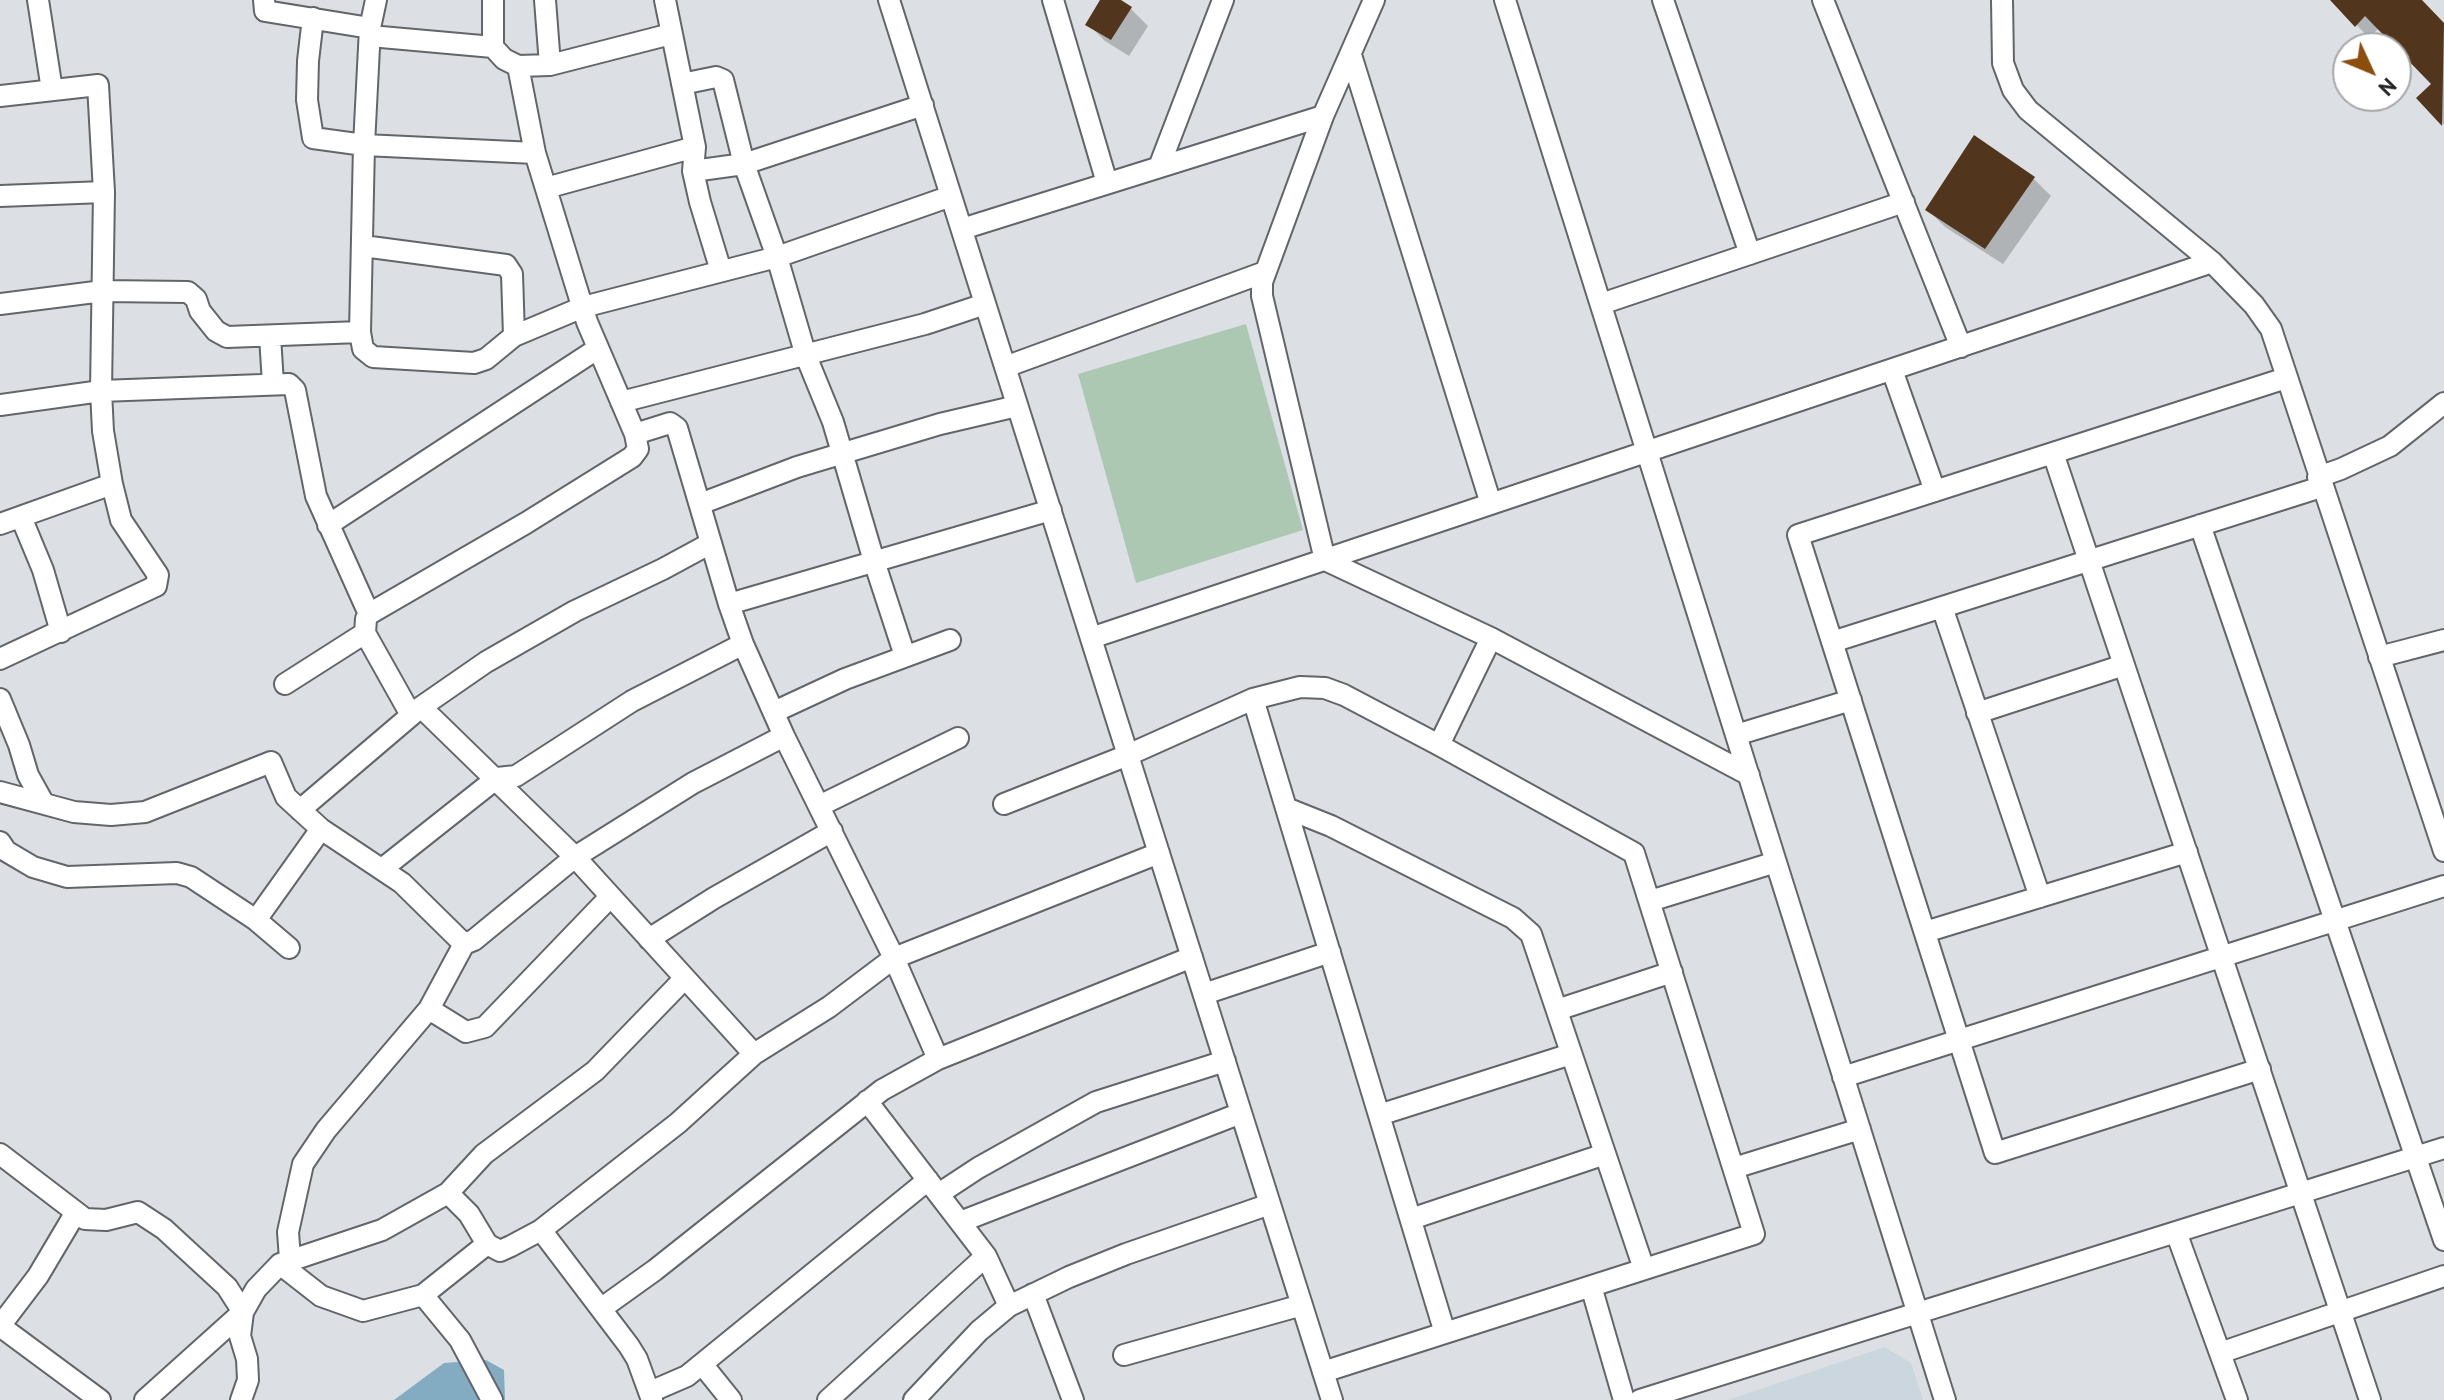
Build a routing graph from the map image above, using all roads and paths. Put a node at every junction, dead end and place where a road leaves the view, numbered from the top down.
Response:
1 (38, 0) edge
2 (264, 0) edge
3 (376, 0) edge
4 (493, 0) edge
5 (545, 0) edge
6 (665, 0) edge
7 (889, 0) edge
8 (1053, 0) edge
9 (1223, 0) edge
10 (1374, 0) edge
11 (1505, 0) edge
12 (1663, 0) edge
13 (1823, 0) edge
14 (2002, 0) edge
15 (313, 18) junction
16 (370, 32) junction
17 (671, 34) junction
18 (493, 47) junction
19 (1351, 55) junction
20 (550, 65) junction
21 (518, 66) junction
22 (682, 84) junction
23 (52, 90) junction
24 (0, 96) edge
25 (923, 105) junction
26 (1323, 116) junction
27 (364, 145) junction
28 (695, 147) junction
29 (535, 153) junction
30 (744, 164) junction
31 (1159, 167) junction
32 (693, 171) junction
33 (1107, 183) junction
34 (546, 188) junction
35 (104, 192) junction
36 (0, 196) edge
37 (951, 196) junction
38 (1904, 202) junction
39 (962, 229) junction
40 (363, 246) junction
41 (1750, 254) junction
42 (777, 257) junction
43 (2212, 262) junction
44 (721, 271) junction
45 (1265, 272) junction
46 (103, 291) junction
47 (0, 304) edge
48 (985, 304) junction
49 (1601, 304) junction
50 (583, 307) junction
51 (360, 332) junction
52 (270, 336) junction
53 (514, 336) junction
54 (1961, 347) junction
55 (597, 349) junction
56 (806, 356) junction
57 (1005, 367) junction
58 (1892, 370) junction
59 (2286, 378) junction
60 (273, 384) junction
61 (101, 391) junction
62 (621, 402) junction
63 (2444, 403) edge
64 (0, 405) edge
65 (1017, 406) junction
66 (635, 434) junction
67 (1647, 452) junction
68 (2053, 453) junction
69 (842, 455) junction
70 (2319, 482) junction
71 (112, 484) junction
72 (1935, 491) junction
73 (700, 504) junction
74 (1491, 504) junction
75 (1051, 510) junction
76 (21, 517) junction
77 (0, 524) edge
78 (328, 525) junction
79 (2200, 525) junction
80 (711, 543) junction
81 (1325, 560) junction
82 (874, 561) junction
83 (2089, 561) junction
84 (729, 604) junction
85 (1942, 607) junction
86 (367, 624) junction
87 (61, 632) junction
88 (1091, 638) junction
89 (1491, 638) junction
90 (950, 640) dead end
91 (2444, 640) edge
92 (1832, 642) junction
93 (743, 644) junction
94 (905, 656) junction
95 (2379, 657) junction
96 (0, 659) edge
97 (2124, 665) junction
98 (285, 684) dead end
99 (0, 699) edge
100 (1253, 699) junction
101 (1851, 700) junction
102 (416, 711) junction
103 (774, 712) junction
104 (1977, 713) junction
105 (1736, 735) junction
106 (784, 736) junction
107 (958, 738) dead end
108 (1439, 745) junction
109 (1128, 755) junction
110 (1749, 775) junction
111 (497, 778) junction
112 (0, 792) edge
113 (43, 802) junction
114 (1004, 804) dead end
115 (819, 806) junction
116 (1286, 808) junction
117 (300, 810) junction
118 (321, 829) junction
119 (832, 831) junction
120 (0, 842) edge
121 (2444, 851) edge
122 (2187, 852) junction
123 (1159, 853) junction
124 (575, 857) junction
125 (1776, 862) junction
126 (382, 869) junction
127 (2444, 886) edge
128 (610, 897) junction
129 (2040, 897) junction
130 (1650, 901) junction
131 (256, 920) junction
132 (2335, 921) junction
133 (1925, 932) junction
134 (649, 939) junction
135 (464, 944) junction
136 (289, 948) dead end
137 (1330, 952) junction
138 (1192, 957) junction
139 (2222, 957) junction
140 (894, 958) junction
141 (1672, 972) junction
142 (685, 978) junction
143 (1204, 994) junction
144 (429, 1009) junction
145 (1557, 1010) junction
146 (1959, 1040) junction
147 (754, 1054) junction
148 (1571, 1054) junction
149 (938, 1059) junction
150 (1225, 1061) junction
151 (2260, 1069) junction
152 (1843, 1077) junction
153 (867, 1101) junction
154 (1241, 1113) junction
155 (1379, 1115) junction
156 (1860, 1129) junction
157 (2444, 1148) edge
158 (0, 1154) edge
159 (1605, 1154) junction
160 (2415, 1157) junction
161 (1734, 1168) junction
162 (934, 1186) junction
163 (448, 1193) junction
164 (2302, 1193) junction
165 (1270, 1204) junction
166 (76, 1212) junction
167 (1411, 1219) junction
168 (960, 1222) junction
169 (541, 1230) junction
170 (2176, 1232) junction
171 (2444, 1240) edge
172 (487, 1244) junction
173 (986, 1256) junction
174 (285, 1261) junction
175 (1644, 1269) junction
176 (2444, 1276) edge
177 (1591, 1286) junction
178 (1033, 1294) junction
179 (423, 1295) junction
180 (1302, 1305) junction
181 (1009, 1306) junction
182 (602, 1308) junction
183 (243, 1312) junction
184 (2341, 1312) junction
185 (1918, 1314) junction
186 (1445, 1333) junction
187 (2220, 1353) junction
188 (1124, 1355) dead end
189 (702, 1364) junction
190 (1323, 1372) junction
191 (651, 1396) edge
192 (95, 1399) edge
193 (1328, 1399) edge
194 (145, 1400) edge
195 (241, 1400) edge
196 (492, 1400) edge
197 (731, 1400) edge
198 (828, 1400) edge
199 (914, 1400) edge
200 (1073, 1400) edge
201 (1624, 1400) edge
202 (1640, 1400) edge
203 (1945, 1400) edge
204 (2237, 1400) edge
205 (2370, 1400) edge

1 - 23 street
2 - 15 street
3 - 16 street
4 - 18 street
5 - 20 street
6 - 17 street
7 - 25 street
8 - 33 street
9 - 31 street
10 - 19 street
11 - 49 street
12 - 41 street
13 - 38 street
14 - 43 street
15 - 16 street
15 - 27 street
16 - 18 street
16 - 27 street
17 - 20 street
17 - 22 street
18 - 21 street
19 - 26 street
19 - 74 street
20 - 21 street
21 - 29 street
22 - 28 street
22 - 30 street
23 - 24 street
23 - 35 street
25 - 30 street
25 - 37 street
26 - 31 street
26 - 45 street
27 - 29 street
27 - 40 street
28 - 32 street
28 - 34 street
29 - 34 street
30 - 32 street
30 - 42 street
31 - 33 street
32 - 44 street
33 - 39 street
34 - 50 street
35 - 36 street
35 - 46 street
37 - 39 street
37 - 42 street
38 - 41 street
38 - 54 street
39 - 48 street
40 - 51 street
40 - 53 street
41 - 49 street
42 - 44 street
42 - 56 street
43 - 54 street
43 - 59 street
44 - 50 street
45 - 57 street
45 - 81 street
46 - 47 street
46 - 52 street
46 - 61 street
48 - 56 street
48 - 57 street
49 - 67 street
50 - 53 street
50 - 55 street
51 - 52 street
51 - 53 street
52 - 60 street
54 - 58 street
55 - 62 street
55 - 78 street
56 - 62 street
56 - 69 street
57 - 65 street
58 - 67 street
58 - 72 street
59 - 68 street
59 - 70 street
60 - 61 street
60 - 78 street
61 - 64 street
61 - 71 street
62 - 66 street
63 - 70 street
65 - 69 street
65 - 75 street
66 - 73 street
66 - 86 street
67 - 74 street
67 - 105 street
68 - 72 street
68 - 83 street
69 - 73 street
69 - 82 street
70 - 79 street
70 - 95 street
71 - 76 street
71 - 87 street
72 - 92 street
73 - 80 street
74 - 81 street
75 - 82 street
75 - 88 street
76 - 77 street
76 - 87 street
78 - 86 street
79 - 83 street
79 - 132 street
80 - 84 street
80 - 102 street
81 - 88 street
81 - 89 street
82 - 84 street
82 - 94 street
83 - 85 street
83 - 97 street
84 - 93 street
85 - 92 street
85 - 104 street
86 - 98 street
86 - 102 street
87 - 96 street
88 - 109 street
89 - 108 street
89 - 110 street
90 - 94 street
91 - 95 street
92 - 101 street
93 - 103 street
93 - 111 street
94 - 103 street
95 - 121 street
97 - 104 street
97 - 122 street
99 - 113 street
100 - 108 street
100 - 109 street
100 - 116 street
101 - 105 street
101 - 133 street
102 - 111 street
102 - 117 street
103 - 106 street
104 - 129 street
105 - 110 street
106 - 115 street
106 - 124 street
107 - 115 street
108 - 130 street
109 - 114 street
109 - 123 street
110 - 125 street
111 - 124 street
111 - 126 street
112 - 113 street
113 - 117 street
115 - 119 street
116 - 137 street
116 - 145 street
117 - 118 street
118 - 126 street
118 - 131 street
119 - 134 street
119 - 140 street
120 - 131 street
122 - 129 street
122 - 139 street
123 - 138 street
123 - 140 street
124 - 128 street
124 - 135 street
125 - 130 street
125 - 152 street
126 - 135 street
127 - 132 street
128 - 134 street
128 - 144 street
129 - 133 street
130 - 141 street
131 - 136 street
132 - 139 street
132 - 160 street
133 - 146 street
134 - 142 street
135 - 144 street
137 - 143 street
137 - 155 street
138 - 143 street
138 - 149 street
139 - 146 street
139 - 151 street
140 - 147 street
140 - 149 street
141 - 145 street
141 - 161 street
142 - 147 street
142 - 163 street
143 - 150 street
144 - 174 street
145 - 148 street
146 - 151 street
146 - 152 street
147 - 169 street
148 - 155 street
148 - 159 street
149 - 153 street
150 - 154 street
150 - 162 street
151 - 164 street
152 - 156 street
153 - 162 street
153 - 182 street
154 - 165 street
154 - 168 street
155 - 167 street
156 - 161 street
156 - 185 street
157 - 160 street
158 - 166 street
159 - 167 street
159 - 175 street
160 - 164 street
160 - 171 street
161 - 175 street
162 - 168 street
162 - 189 street
163 - 172 street
163 - 174 street
164 - 170 street
164 - 184 street
165 - 178 street
165 - 180 street
166 - 183 street
166 - 192 street
167 - 186 street
168 - 173 street
169 - 172 street
169 - 182 street
170 - 185 street
170 - 187 street
172 - 179 street
173 - 181 street
173 - 198 street
174 - 179 street
174 - 183 street
175 - 177 street
176 - 184 street
177 - 186 street
177 - 201 street
178 - 181 street
178 - 200 street
179 - 196 street
180 - 188 street
180 - 190 street
181 - 199 street
182 - 191 street
183 - 194 street
183 - 195 street
184 - 187 street
184 - 205 street
185 - 202 street
185 - 203 street
186 - 190 street
187 - 204 street
189 - 191 street
189 - 197 street
190 - 193 street

